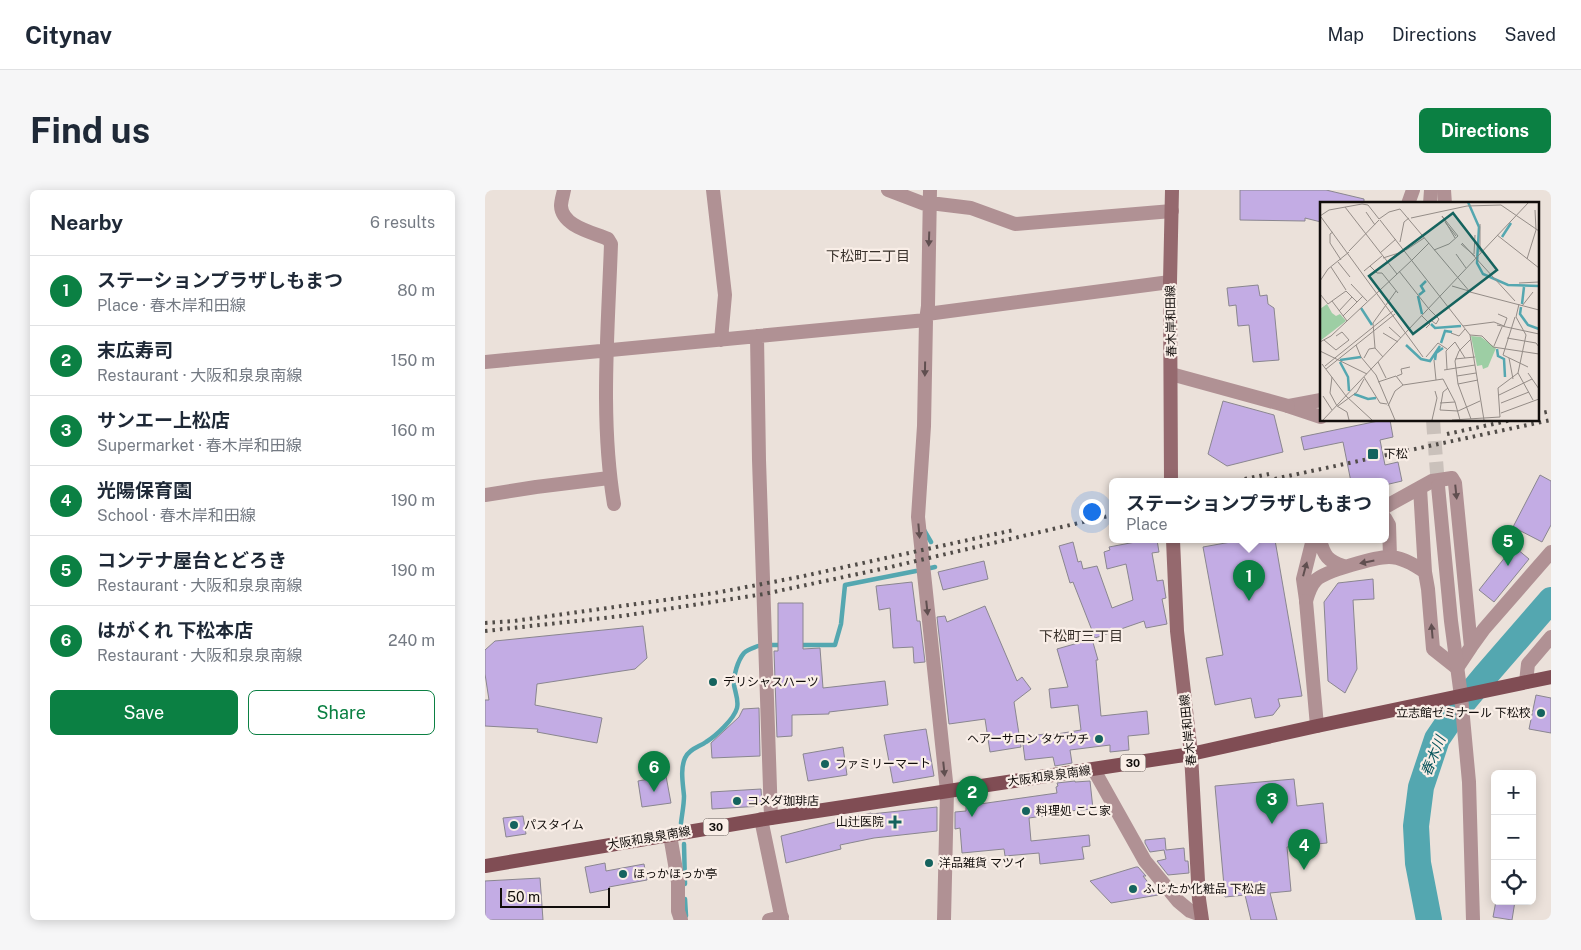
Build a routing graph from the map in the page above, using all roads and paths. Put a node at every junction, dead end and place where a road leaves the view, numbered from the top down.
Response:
1 (564, 190) edge
2 (713, 190) edge
3 (889, 190) edge
4 (1172, 190) edge
5 (1413, 190) edge
6 (930, 200) edge
7 (1409, 202) edge
8 (1172, 211) junction
9 (1170, 282) junction
10 (926, 317) junction
11 (757, 336) junction
12 (721, 340) junction
13 (607, 350) junction
14 (485, 362) edge
15 (1171, 374) junction
16 (1320, 400) edge
17 (1288, 406) junction
18 (1320, 417) edge
19 (609, 478) junction
20 (1171, 478) edge
21 (1438, 486) tunnel mouth
22 (1420, 488) junction
23 (485, 495) edge
24 (614, 504) dead end
25 (1389, 505) edge
26 (1389, 525) edge
27 (1173, 543) edge
28 (1312, 543) edge
29 (1321, 543) edge
30 (1551, 552) edge
31 (1390, 557) junction
32 (1343, 566) junction
33 (1425, 572) junction
34 (1306, 601) junction
35 (1551, 637) edge
36 (1471, 647) junction
37 (1458, 671) junction
38 (1551, 677) edge
39 (1526, 682) junction
40 (1461, 696) junction
41 (1317, 726) junction
42 (1191, 754) junction
43 (1094, 770) junction
44 (947, 791) junction
45 (766, 818) junction
46 (669, 835) junction
47 (485, 866) edge
48 (1201, 917) edge
49 (778, 919) edge
50 (681, 920) edge
51 (944, 920) edge
52 (1473, 920) edge

1 - 13 street
2 - 12 street
3 - 6 street
4 - 8 main road, 春木岸和田線
5 - 7 street
6 - 8 street
6 -> 10 street
8 - 9 main road, 春木岸和田線
9 - 10 street
9 - 15 main road, 春木岸和田線
10 - 11 street
10 -> 44 street
11 - 12 street
11 - 45 street
12 - 13 street
13 - 14 street
13 - 19 street
15 - 17 street
15 - 20 main road, 春木岸和田線
16 - 17 street
17 - 18 street
19 - 23 street
19 - 24 street
21 - 37 street
22 - 25 street
22 - 33 street
22 -> 36 street
26 - 31 street
27 - 42 main road, 春木岸和田線
34 -> 28 street
29 - 32 street
30 - 36 street
31 -> 32 street
31 - 33 street
32 - 34 street
37 -> 33 street
34 - 41 street
35 - 39 street
36 - 37 street
37 - 40 street
38 - 39 main road, 大阪和泉泉南線 / 30
39 - 40 main road, 大阪和泉泉南線 / 30
40 - 41 main road, 大阪和泉泉南線 / 30
40 - 52 street
41 - 42 main road, 大阪和泉泉南線 / 30
42 - 43 main road, 大阪和泉泉南線 / 30
42 - 48 main road, 春木岸和田線
43 - 44 main road, 大阪和泉泉南線 / 30
43 - 48 street
44 - 45 main road, 大阪和泉泉南線 / 30
44 - 51 street
45 - 46 main road, 大阪和泉泉南線 / 30
45 - 49 street
46 - 47 main road, 大阪和泉泉南線 / 30
46 - 50 street

